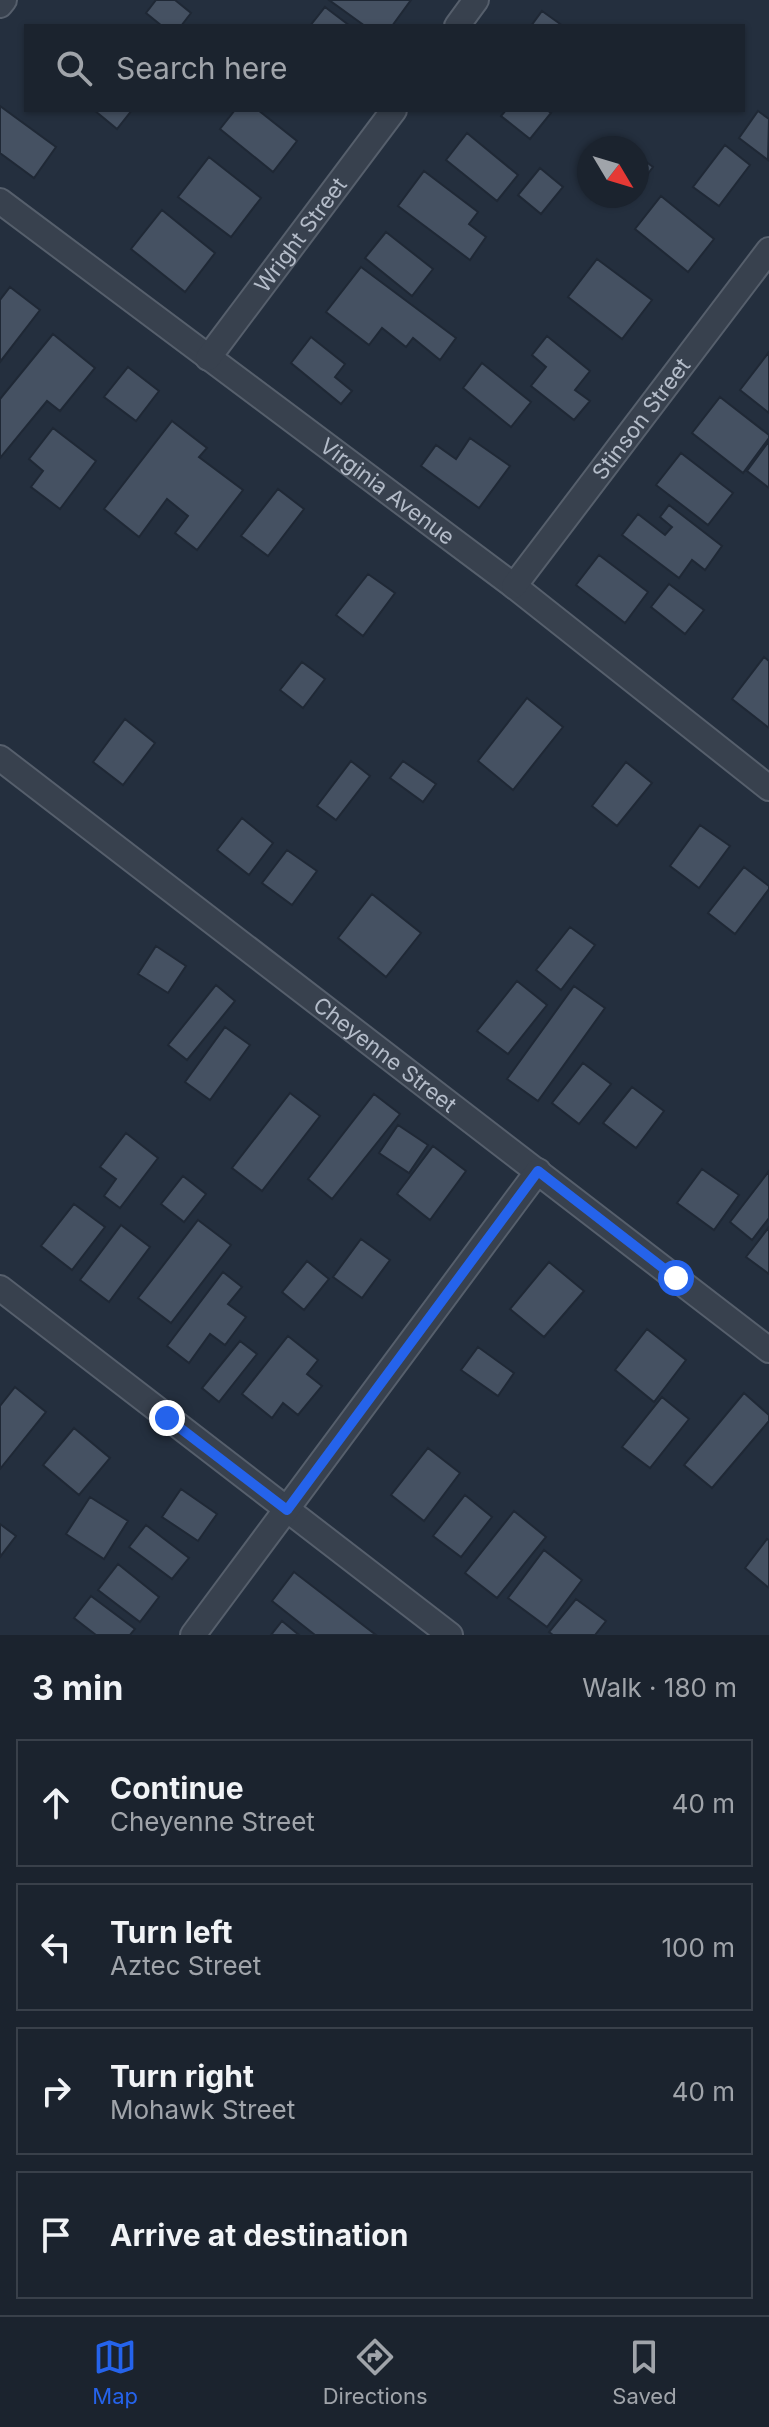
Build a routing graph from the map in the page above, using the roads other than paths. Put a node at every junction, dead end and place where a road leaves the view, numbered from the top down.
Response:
1 (4, 0) edge
2 (476, 0) edge
3 (0, 5) edge
4 (458, 24) edge
5 (392, 112) edge
6 (0, 201) edge
7 (769, 250) edge
8 (208, 358) junction
9 (514, 586) junction
10 (0, 758) edge
11 (769, 788) edge
12 (538, 1171) junction
13 (0, 1288) edge
14 (769, 1350) edge
15 (287, 1510) junction
16 (193, 1635) edge
17 (450, 1635) edge

1 - 3 street
2 - 4 street
5 - 8 street, Wright Street
6 - 8 street, Virginia Avenue
7 - 9 street, Stinson Street
8 - 9 street, Virginia Avenue
9 - 11 street, Virginia Avenue
10 - 12 street, Cheyenne Street
12 - 14 street, Cheyenne Street
12 - 15 street
13 - 15 street
15 - 16 street
15 - 17 street

